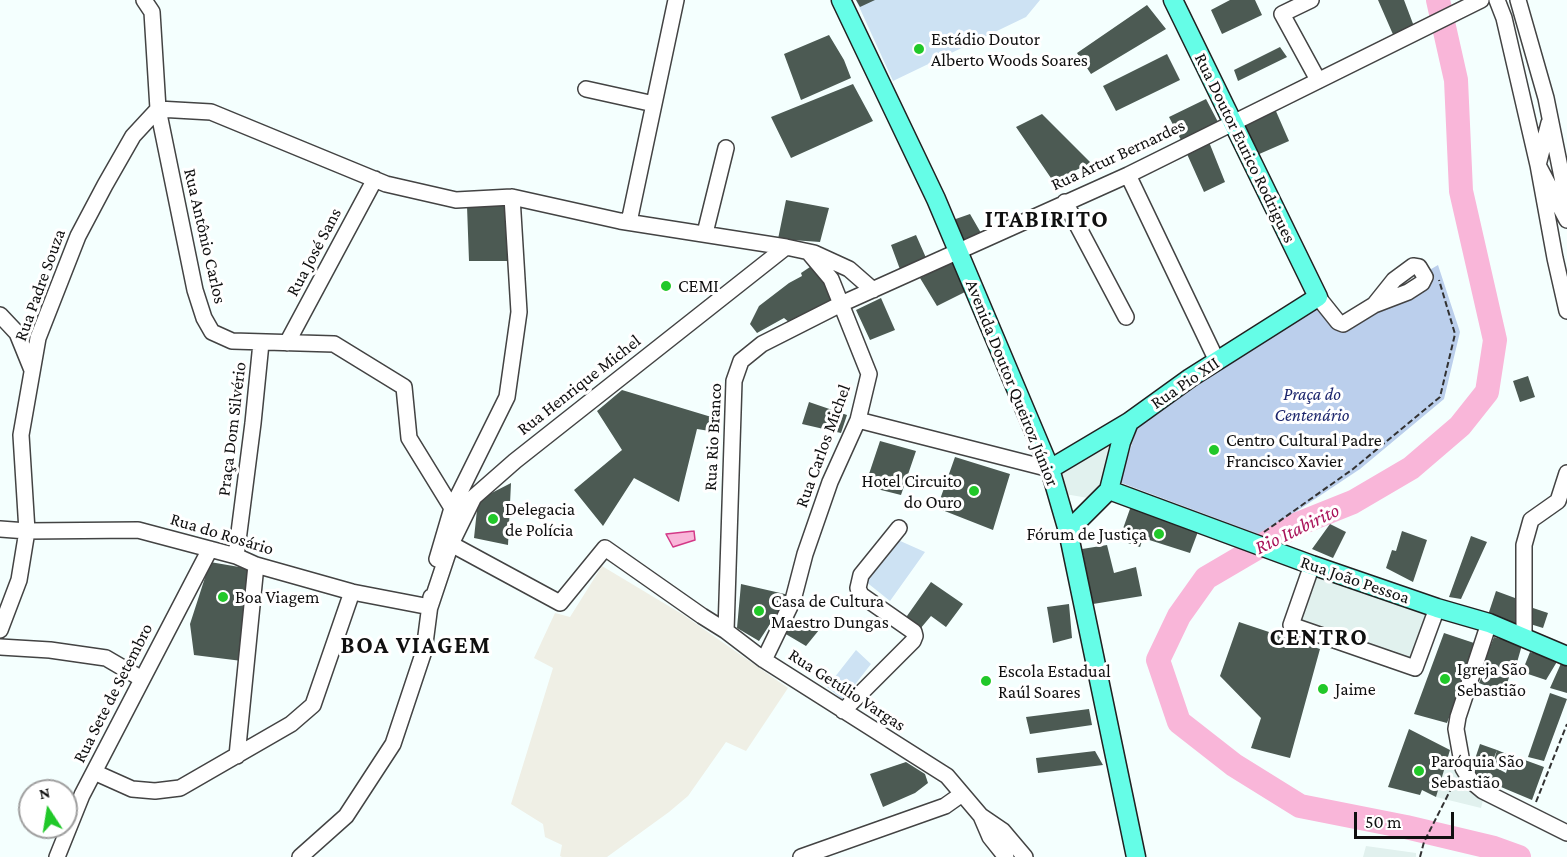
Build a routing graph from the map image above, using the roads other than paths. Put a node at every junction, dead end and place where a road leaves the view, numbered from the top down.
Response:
1 (676, 0) edge
2 (841, 0) edge
3 (1173, 0) edge
4 (1311, 0) edge
5 (1497, 0) edge
6 (1518, 0) edge
7 (1479, 1) edge
8 (152, 4) edge
9 (1318, 80) junction
10 (586, 89) dead end
11 (654, 104) junction
12 (158, 109) junction
13 (1550, 120) junction
14 (1233, 122) junction
15 (726, 148) dead end
16 (1538, 165) junction
17 (1128, 175) junction
18 (375, 179) junction
19 (512, 197) junction
20 (1567, 201) edge
21 (1065, 202) junction
22 (1567, 220) edge
23 (624, 222) junction
24 (705, 234) junction
25 (786, 247) junction
26 (957, 251) junction
27 (808, 252) junction
28 (873, 290) junction
29 (1318, 297) junction
30 (841, 304) junction
31 (1374, 305) dead end
32 (1567, 311) edge
33 (0, 315) edge
34 (1126, 317) dead end
35 (261, 343) junction
36 (286, 343) junction
37 (1217, 361) junction
38 (32, 370) junction
39 (858, 420) junction
40 (1129, 422) junction
41 (1050, 469) junction
42 (1567, 473) edge
43 (1109, 490) junction
44 (452, 508) junction
45 (899, 528) dead end
46 (0, 529) edge
47 (27, 531) junction
48 (1068, 531) junction
49 (451, 544) junction
50 (210, 549) junction
51 (236, 556) junction
52 (1308, 564) junction
53 (256, 565) junction
54 (351, 592) junction
55 (430, 607) junction
56 (1437, 608) junction
57 (1489, 623) junction
58 (0, 630) edge
59 (726, 631) junction
60 (1524, 637) junction
61 (0, 647) edge
62 (1567, 656) edge
63 (764, 660) junction
64 (142, 679) junction
65 (843, 711) junction
66 (237, 756) junction
67 (94, 772) junction
68 (962, 794) junction
69 (981, 816) junction
70 (1567, 833) edge
71 (57, 857) edge
72 (300, 857) edge
73 (801, 857) edge
74 (1006, 857) edge
75 (1025, 857) edge
76 (1136, 857) edge

1 - 11 street
2 - 26 main road, Avenida Doutor Queiroz Júnior
3 - 14 main road, Rua Doutor Eurico Rodrigues
4 - 9 street
5 - 16 street
6 - 13 street
7 - 9 street, Rua Artur Bernardes
8 - 12 street, Rua Antônio Carlos
9 - 14 street, Rua Artur Bernardes
10 - 11 street
11 - 23 street
12 - 18 street
12 - 35 street, Rua Antônio Carlos
12 - 38 street, Rua Padre Souza
13 - 16 street
13 - 20 street
14 - 17 street, Rua Artur Bernardes
14 - 29 main road, Rua Doutor Eurico Rodrigues
15 - 24 street
16 - 22 street
16 - 32 street
17 - 21 street, Rua Artur Bernardes
17 - 37 street
18 - 19 street
18 - 36 street, Rua José Sans
19 - 23 street
19 - 44 street
21 - 26 street, Rua Artur Bernardes
21 - 34 street
23 - 24 street
24 - 25 street
25 - 27 street
25 - 49 street, Rua Henrique Michel
26 - 28 street, Rua Artur Bernardes
26 - 41 main road, Avenida Doutor Queiroz Júnior
27 - 28 street
27 - 30 street, Rua Carlos Michel
28 - 30 street, Rua Artur Bernardes
29 - 31 street
29 - 37 main road, Rua Pio XII
30 - 39 street, Rua Carlos Michel
30 - 59 street, Rua Rio Branco
33 - 38 street
35 - 36 street, Rua Antônio Carlos
35 - 51 street, Praça Dom Silvério
36 - 44 street, Rua Antônio Carlos
37 - 40 main road, Rua Pio XII
38 - 47 street, Rua Padre Souza
39 - 41 street
39 - 63 street, Rua Carlos Michel
40 - 41 main road, Rua Pio XII
40 - 43 main road
41 - 48 main road, Avenida Doutor Queiroz Júnior
42 - 60 street
43 - 48 main road
43 - 52 main road, Rua João Pessoa
44 - 55 street
45 - 65 street
46 - 47 street, Rua do Rosário
47 - 50 street, Rua do Rosário
47 - 58 street, Rua Padre Souza
48 - 76 main road, Avenida Doutor Queiroz Júnior
49 - 55 street, Rua Henrique Michel
49 - 59 street, Rua Getúlio Vargas
50 - 51 street, Rua do Rosário
50 - 64 street, Rua Sete de Setembro
51 - 53 street, Rua do Rosário
52 - 56 main road, Rua João Pessoa
52 - 56 street
53 - 54 street, Rua do Rosário
53 - 66 street
54 - 55 street, Rua do Rosário
54 - 66 street
55 - 72 street
56 - 57 main road, Rua João Pessoa
57 - 60 main road, Rua João Pessoa
57 - 70 street
59 - 63 street, Rua Getúlio Vargas
60 - 62 main road, Rua João Pessoa
61 - 64 street
63 - 65 street, Rua Getúlio Vargas
64 - 67 street, Rua Sete de Setembro
65 - 68 street, Rua Getúlio Vargas
66 - 67 street
67 - 71 street, Rua Sete de Setembro
68 - 69 street, Rua Getúlio Vargas
68 - 73 street
69 - 74 street
69 - 75 street, Rua Getúlio Vargas

